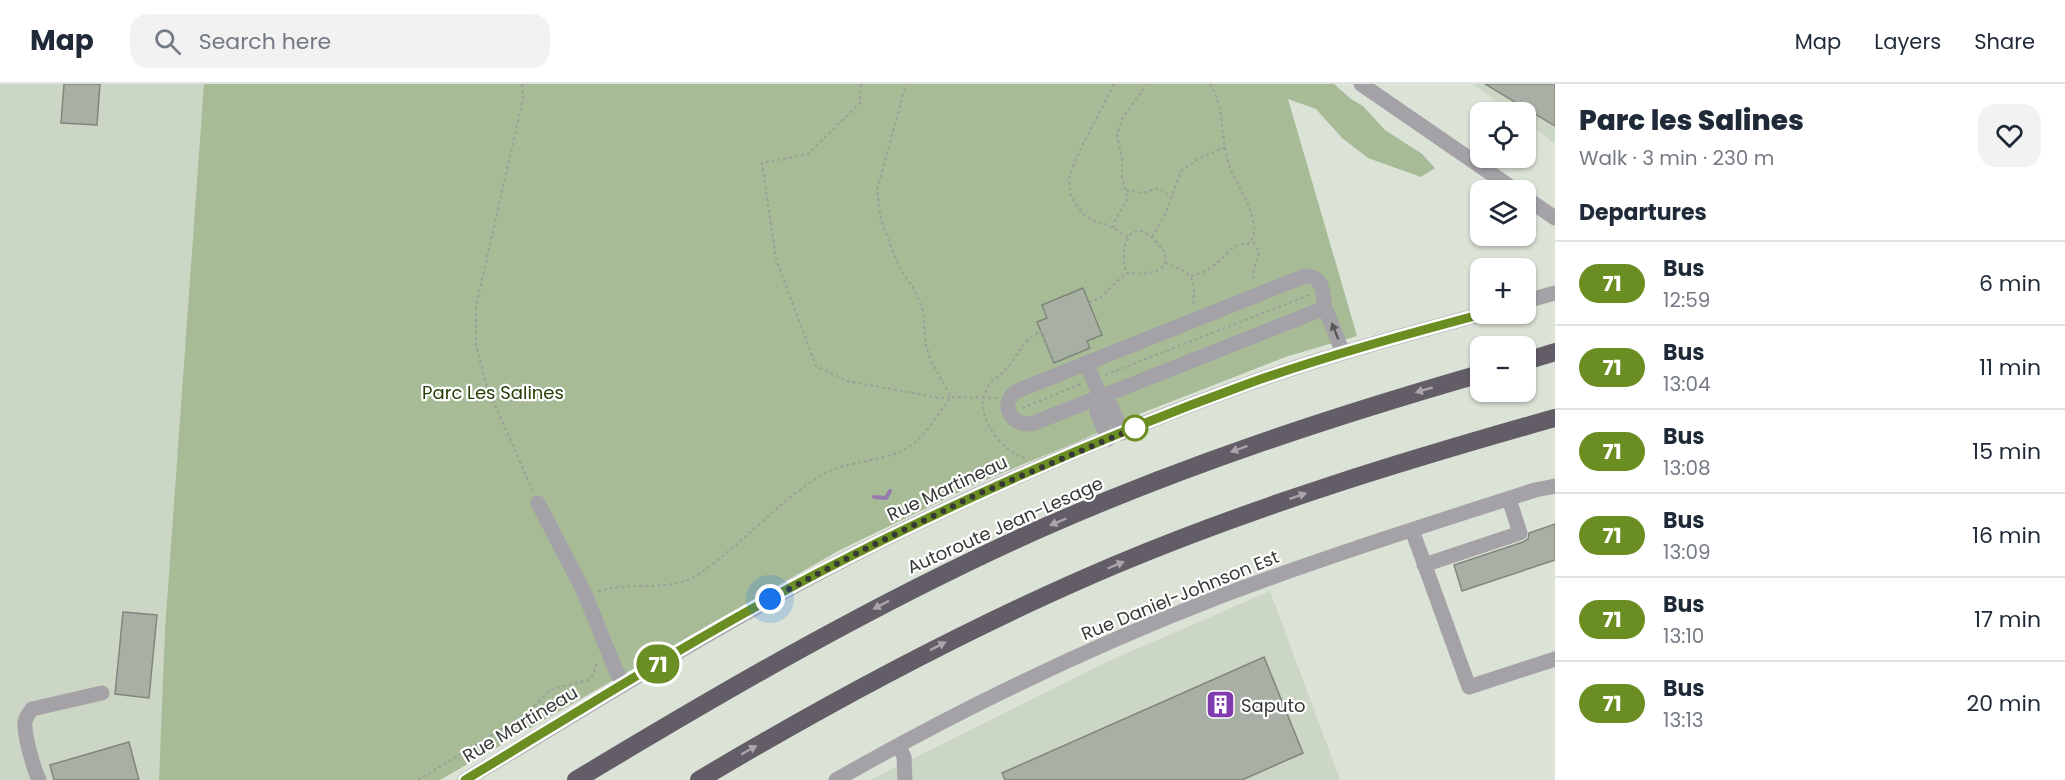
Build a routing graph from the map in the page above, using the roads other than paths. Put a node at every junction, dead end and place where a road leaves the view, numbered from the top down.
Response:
1 (1361, 84) edge
2 (1500, 180) edge
3 (1536, 205) edge
4 (1555, 218) edge
5 (1555, 293) edge
6 (1536, 299) edge
7 (1325, 308) junction
8 (1470, 317) edge
9 (1555, 352) edge
10 (1343, 353) junction
11 (1536, 358) edge
12 (1086, 363) junction
13 (1470, 377) edge
14 (1101, 398) junction
15 (1555, 418) edge
16 (1115, 436) junction
17 (1555, 486) edge
18 (1509, 499) junction
19 (538, 503) road end
20 (1412, 530) junction
21 (1424, 565) junction
22 (1552, 665) edge
23 (624, 684) junction
24 (102, 693) dead end
25 (899, 746) junction
26 (39, 780) edge
27 (465, 780) edge
28 (576, 780) edge
29 (699, 780) edge
30 (836, 780) edge
31 (905, 780) edge

1 - 2 street
3 - 4 street
5 - 6 street
10 -> 7 street
7 - 12 street
7 - 14 street
8 - 10 street, Rue Martineau
9 - 11 highway
10 - 16 street, Rue Martineau
12 - 14 street
12 - 14 street
13 -> 28 highway, Autoroute Jean-Lesage
14 - 16 street
29 -> 15 highway
16 - 23 street, Rue Martineau
17 - 18 street, Rue Daniel-Johnson Est
18 - 20 street, Rue Daniel-Johnson Est
18 - 21 street
19 - 23 street
20 - 21 street
20 - 25 street, Rue Daniel-Johnson Est
21 - 22 street
23 - 27 street, Rue Martineau
24 - 26 street
25 - 30 street, Rue Daniel-Johnson Est
25 - 31 street

